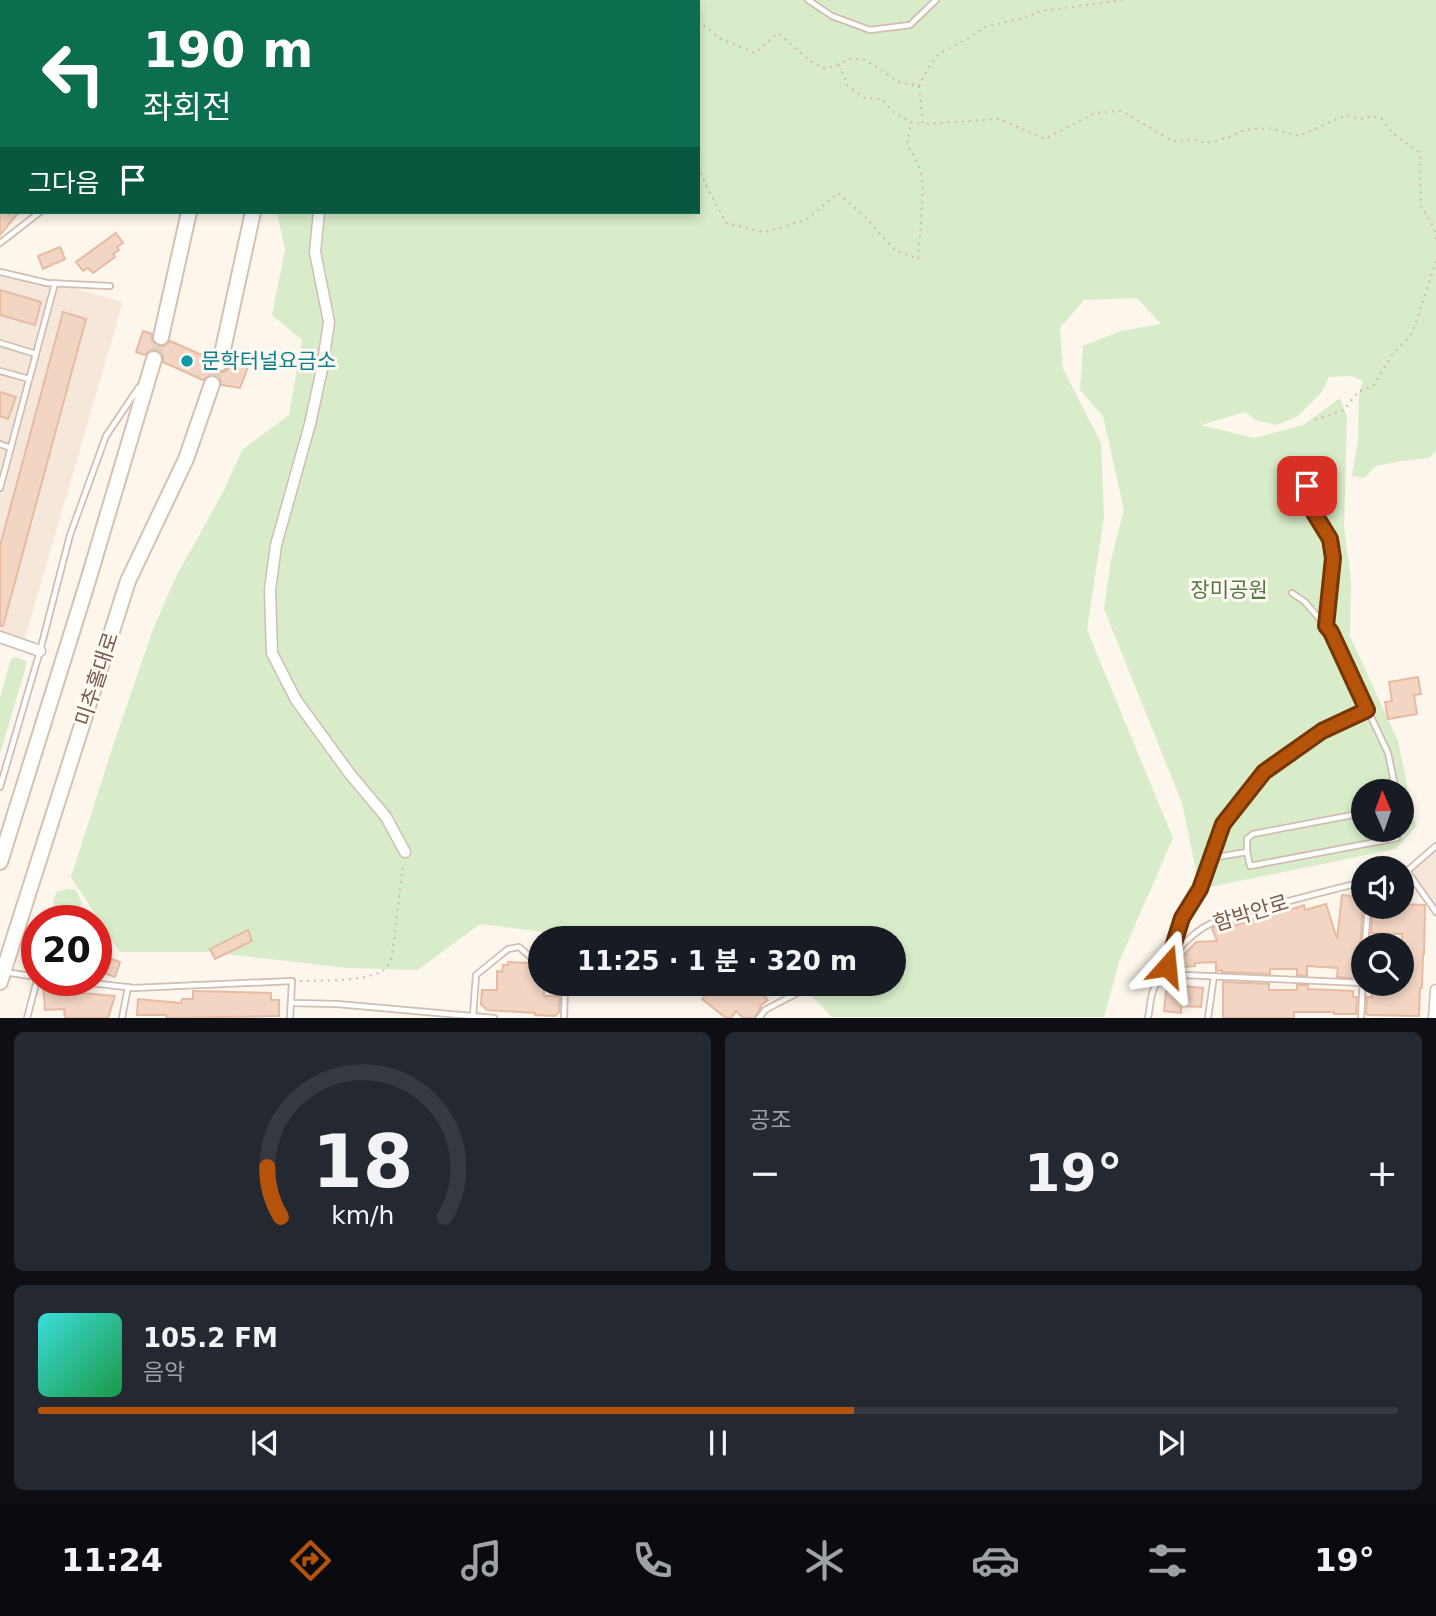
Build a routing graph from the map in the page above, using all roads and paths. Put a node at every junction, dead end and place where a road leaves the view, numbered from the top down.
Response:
1 (808, 0) edge
2 (936, 0) edge
3 (1123, 0) edge
4 (700, 23) edge
5 (839, 64) junction
6 (919, 86) junction
7 (911, 122) junction
8 (923, 124) junction
9 (700, 171) edge
10 (37, 214) edge
11 (189, 214) edge
12 (253, 214) edge
13 (319, 214) edge
14 (1436, 240) edge
15 (0, 243) edge
16 (1436, 261) edge
17 (0, 272) edge
18 (55, 284) junction
19 (110, 286) dead end
20 (160, 337) tunnel mouth
21 (0, 343) edge
22 (36, 354) junction
23 (220, 363) tunnel mouth
24 (153, 364) joint
25 (0, 371) edge
26 (29, 379) junction
27 (212, 384) tunnel mouth
28 (1315, 420) dead end
29 (0, 444) edge
30 (11, 448) junction
31 (0, 485) edge
32 (1307, 486) dead end
33 (1292, 593) dead end
34 (1326, 626) junction
35 (0, 637) edge
36 (40, 650) junction
37 (1367, 710) junction
38 (1393, 779) edge
39 (0, 787) edge
40 (1351, 815) edge
41 (1377, 842) edge
42 (1436, 846) edge
43 (405, 852) joint
44 (1247, 852) junction
45 (1211, 858) junction
46 (0, 862) edge
47 (1414, 863) edge
48 (1414, 884) edge
49 (1351, 885) edge
50 (1436, 912) edge
51 (528, 955) edge
52 (1167, 966) junction
53 (1162, 974) junction
54 (1214, 976) junction
55 (2, 977) edge
56 (21, 978) edge
57 (292, 981) junction
58 (1351, 982) edge
59 (112, 985) edge
60 (128, 987) junction
61 (1436, 990) edge
62 (32, 996) edge
63 (565, 996) edge
64 (792, 996) edge
65 (1362, 996) edge
66 (291, 1003) junction
67 (473, 1016) junction
68 (27, 1017) edge
69 (122, 1017) edge
70 (290, 1017) edge
71 (494, 1017) edge
72 (565, 1017) edge
73 (759, 1017) edge
74 (1148, 1017) edge
75 (1208, 1017) edge
76 (1361, 1017) edge
77 (1434, 1017) edge

1 - 2 lane
3 - 6 path
4 - 5 path
5 - 6 path
5 - 7 path
6 - 8 path
7 - 8 path
7 - 9 path
8 - 14 path
10 - 15 lane
11 - 20 main road
12 - 23 main road
13 - 43 street
16 - 28 path
17 - 18 lane
18 - 19 lane
18 - 22 lane
21 - 22 lane
22 - 26 lane
24 - 36 lane
24 - 46 main road, 미추홀대로
25 - 26 lane
26 - 30 lane
27 - 55 main road, 미추홀대로
29 - 30 lane
30 - 31 lane
32 - 34 lane
33 - 34 lane
34 - 37 lane
35 - 36 street
36 - 39 lane
37 - 38 lane
37 - 45 lane
40 - 44 lane
41 - 44 lane
42 - 47 lane
43 - 57 path
44 - 45 lane
45 - 52 lane
48 - 50 lane
49 - 52 lane, 함박안로
51 - 67 lane
52 - 53 lane, 함박안로
53 - 54 lane
53 - 74 lane, 함박안로
54 - 58 lane
54 - 75 lane
55 - 56 lane
57 - 60 lane
57 - 66 lane
59 - 60 lane
60 - 69 lane
61 - 77 street
62 - 68 lane
63 - 72 lane
64 - 73 lane
65 - 76 lane
66 - 67 lane
66 - 70 lane
67 - 71 lane

